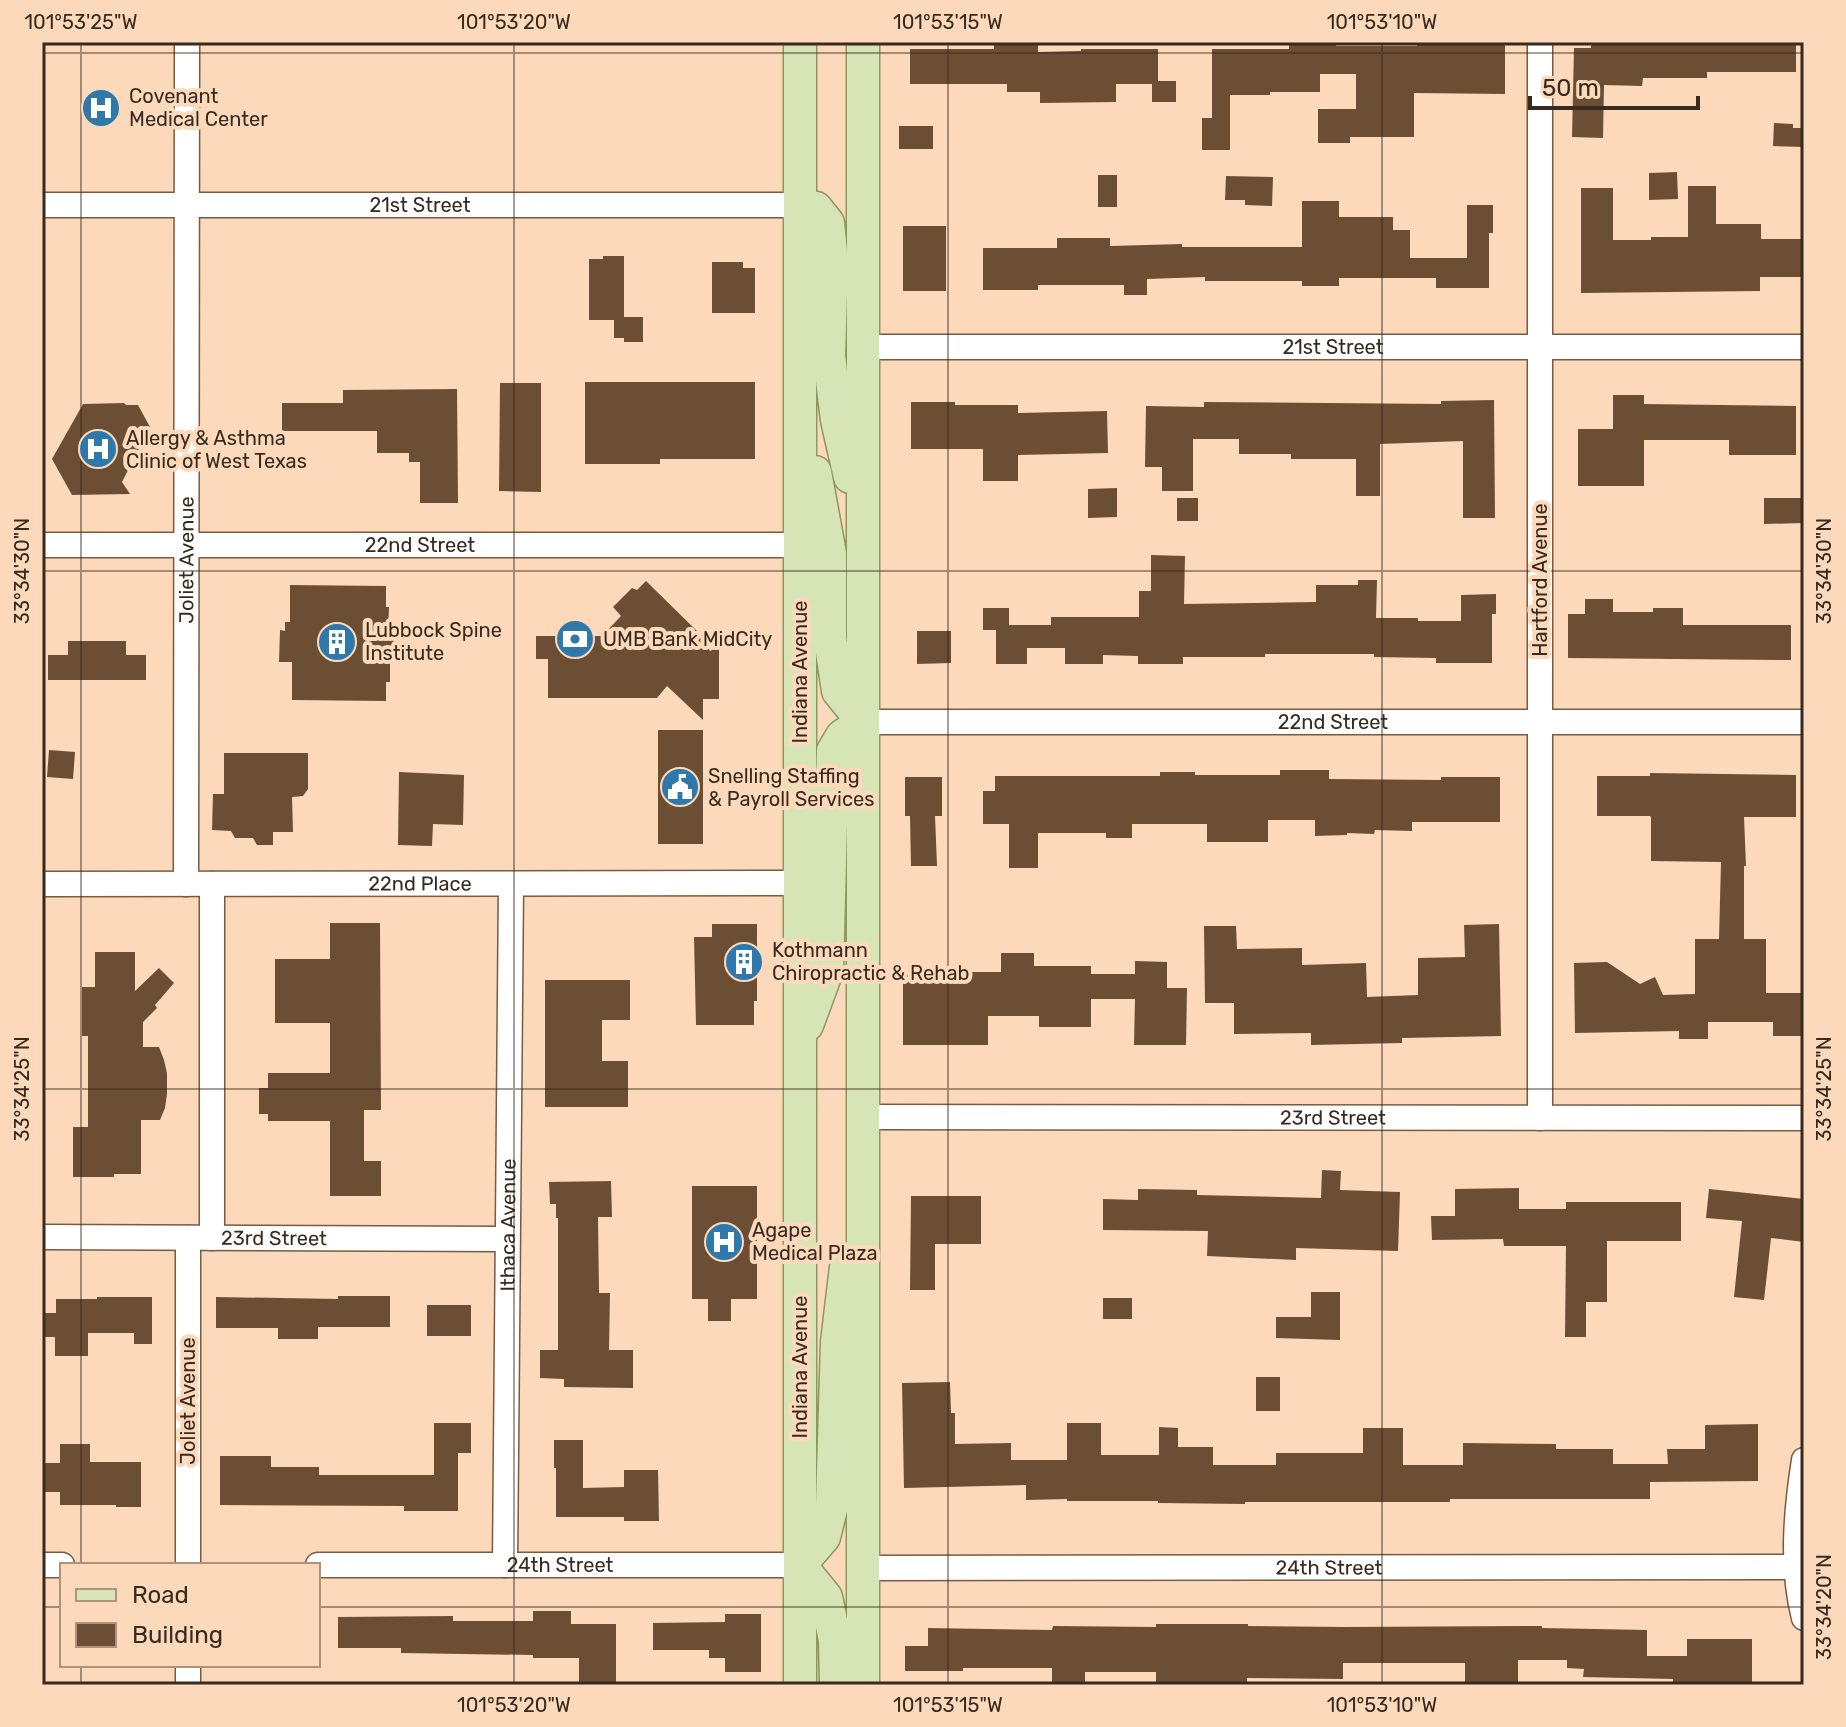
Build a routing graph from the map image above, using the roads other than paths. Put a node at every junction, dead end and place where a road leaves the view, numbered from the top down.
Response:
1 (187, 42) edge
2 (800, 42) edge
3 (863, 42) edge
4 (1540, 42) edge
5 (42, 205) edge
6 (187, 205) junction
7 (800, 205) junction
8 (863, 347) junction
9 (1540, 347) junction
10 (1804, 347) edge
11 (800, 388) junction
12 (863, 530) junction
13 (42, 545) edge
14 (187, 545) junction
15 (800, 545) junction
16 (863, 722) junction
17 (1540, 722) junction
18 (1804, 722) edge
19 (800, 883) junction
20 (42, 884) edge
21 (186, 884) junction
22 (212, 884) junction
23 (511, 884) junction
24 (800, 1044) junction
25 (863, 1117) junction
26 (1540, 1118) junction
27 (1804, 1118) edge
28 (42, 1237) edge
29 (200, 1238) junction
30 (507, 1239) junction
31 (1804, 1460) edge
32 (188, 1563) edge
33 (320, 1565) edge
34 (505, 1565) junction
35 (800, 1565) junction
36 (1797, 1567) junction
37 (863, 1568) junction
38 (1804, 1618) edge
39 (800, 1685) edge
40 (836, 1685) edge
41 (863, 1685) edge

1 - 6 street, Joliet Avenue
2 - 7 main road, Indiana Avenue
3 - 8 main road
4 - 9 street, Hartford Avenue
5 - 6 street, 21st Street
6 - 7 street, 21st Street
6 - 14 street, Joliet Avenue
7 - 11 main road, Indiana Avenue
7 - 12 main road
8 - 9 street, 21st Street
8 - 12 main road
9 - 10 street, 21st Street
9 - 17 street, Hartford Avenue
11 - 15 main road, Indiana Avenue
11 - 16 main road
12 - 16 main road
13 - 14 street, 22nd Street
14 - 15 street, 22nd Street
14 - 21 street, Joliet Avenue
15 - 19 main road, Indiana Avenue
16 - 17 street, 22nd Street
16 - 24 main road
16 - 25 main road
17 - 18 street, 22nd Street
17 - 26 street, Hartford Avenue
19 - 23 street, 22nd Place
19 - 24 main road, Indiana Avenue
20 - 21 street, 22nd Place
21 - 22 street, 22nd Place
22 - 23 street, 22nd Place
22 - 29 street, Joliet Avenue
23 - 30 street, Ithaca Avenue
24 - 35 main road, Indiana Avenue
25 - 26 street, 23rd Street
25 - 35 main road
25 - 37 main road
26 - 27 street, 23rd Street
28 - 29 street, 23rd Street
29 - 30 street, 23rd Street
29 - 32 street, Joliet Avenue
30 - 34 street, Ithaca Avenue
31 - 36 street
33 - 34 street, 24th Street
34 - 35 street, 24th Street
35 - 39 main road, Indiana Avenue
35 - 40 main road
36 - 37 street, 24th Street
36 - 38 street
37 - 41 main road

